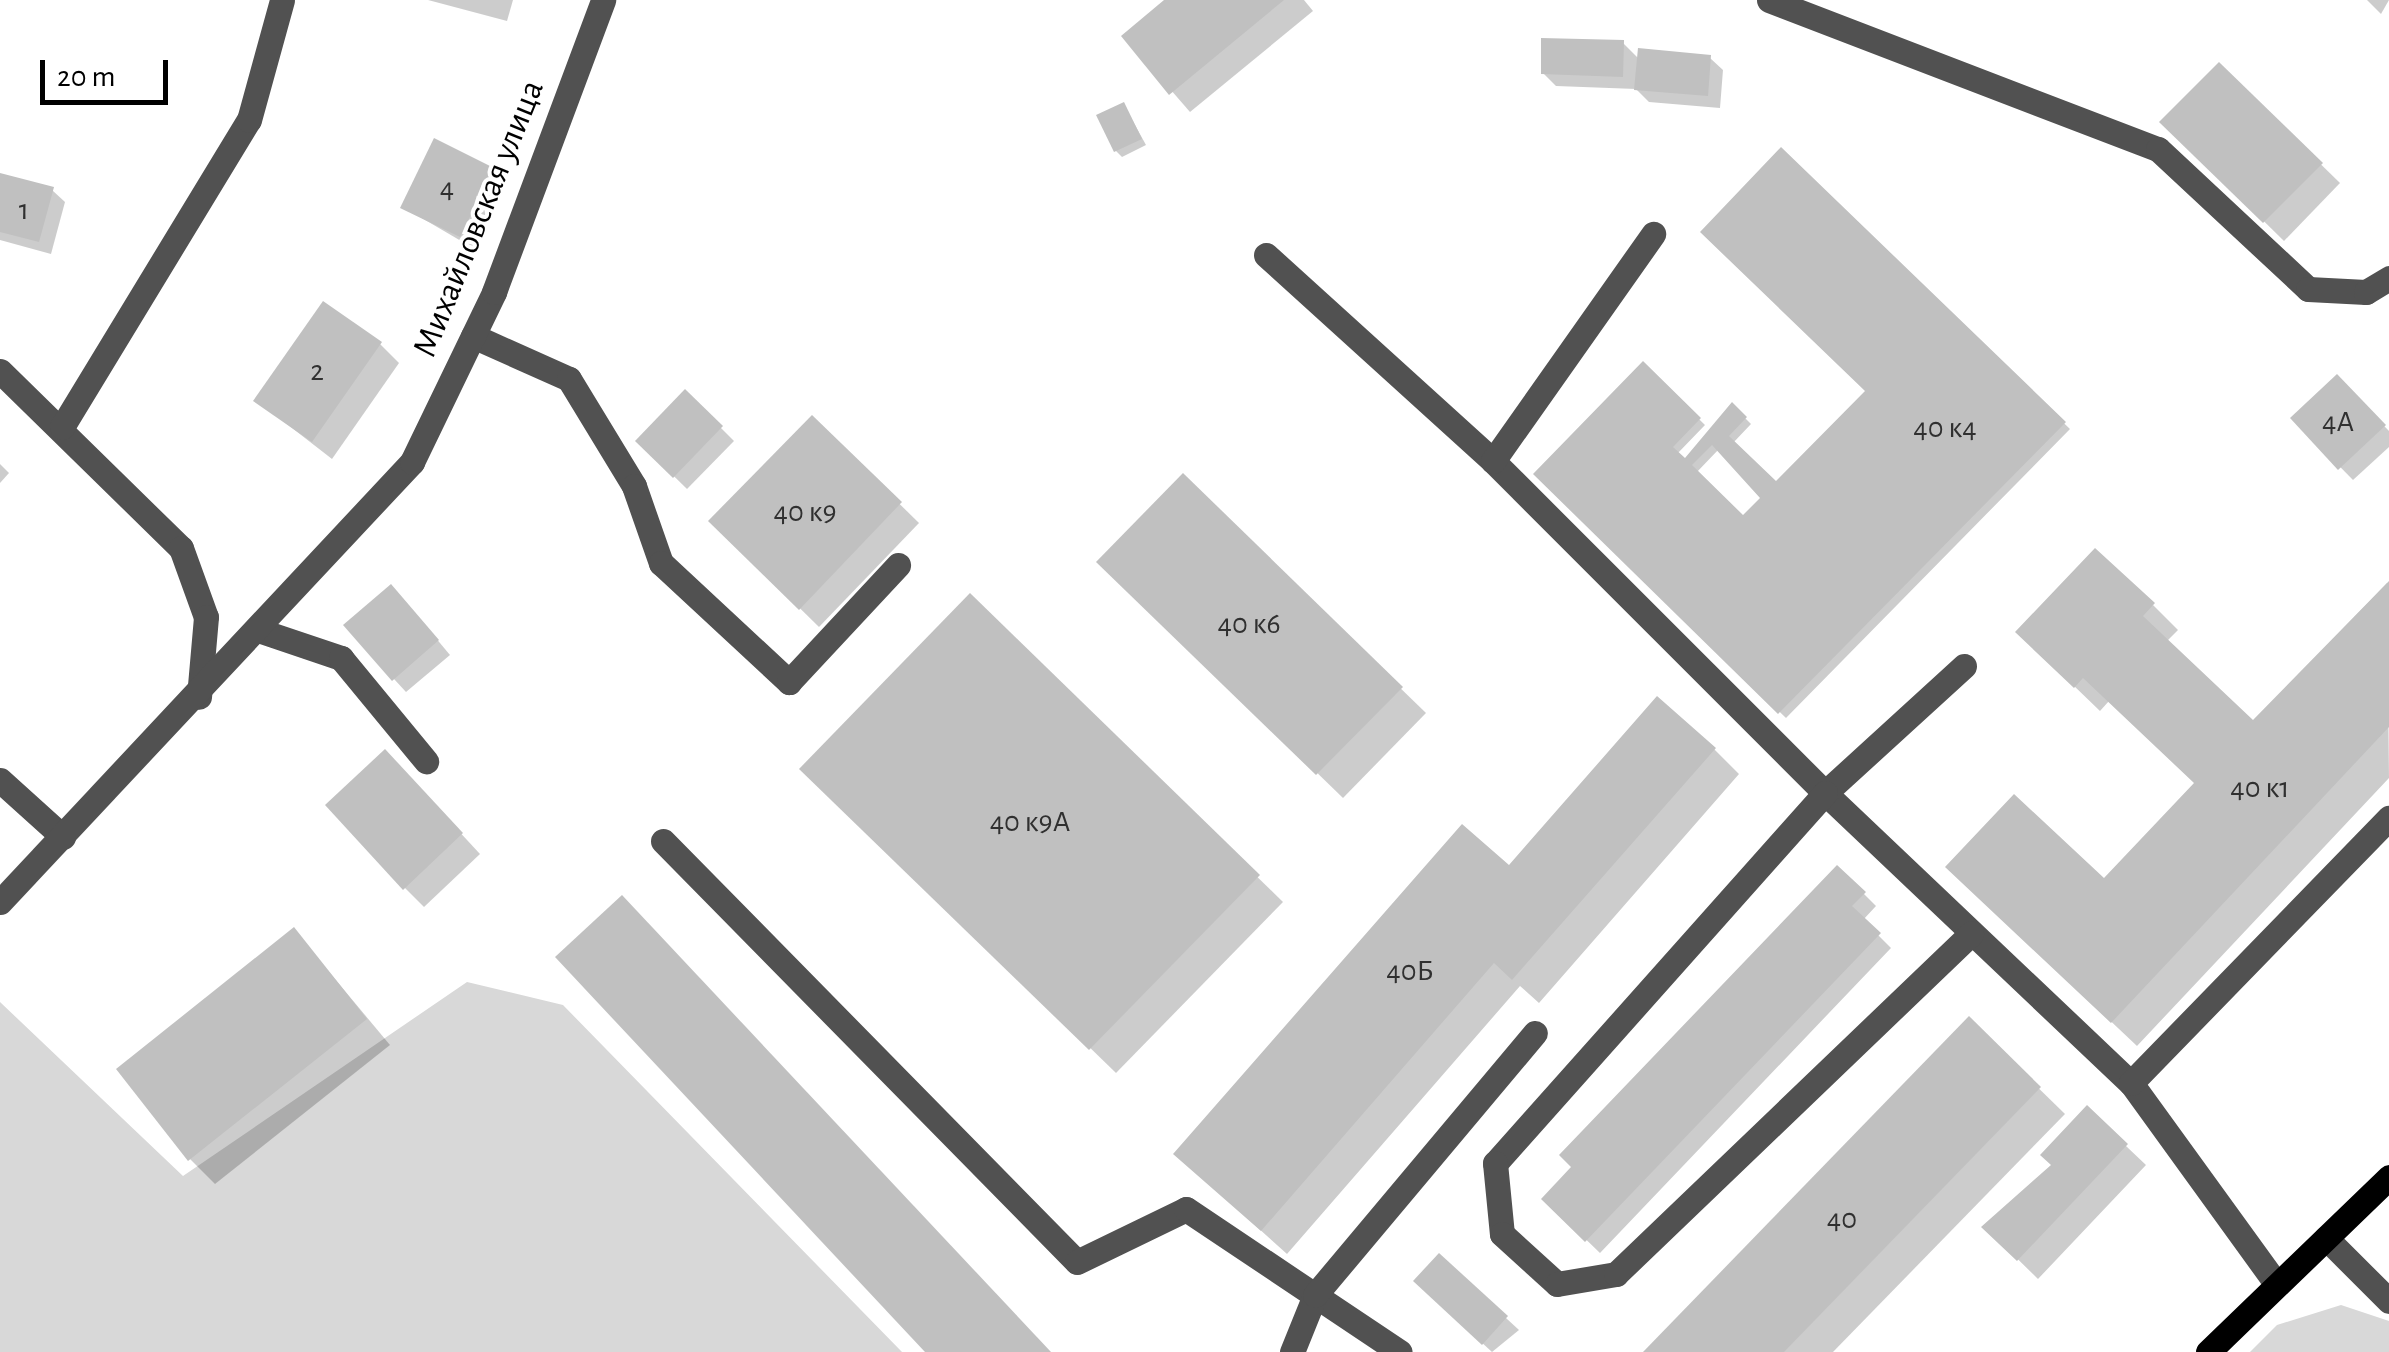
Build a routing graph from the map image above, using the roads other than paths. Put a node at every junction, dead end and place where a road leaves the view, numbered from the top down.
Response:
1 (282, 0) edge
2 (603, 0) edge
3 (1769, 0) edge
4 (1653, 234) dead end
5 (1266, 255) dead end
6 (2389, 278) edge
7 (473, 336) junction
8 (0, 371) edge
9 (62, 427) junction
10 (1492, 460) junction
11 (898, 565) dead end
12 (258, 630) junction
13 (1964, 666) dead end
14 (199, 696) junction
15 (426, 761) dead end
16 (0, 780) edge
17 (1825, 793) junction
18 (2389, 818) edge
19 (63, 837) junction
20 (663, 841) dead end
21 (0, 902) edge
22 (1971, 934) junction
23 (1535, 1034) dead end
24 (2130, 1084) junction
25 (2389, 1177) edge
26 (2326, 1238) junction
27 (2277, 1284) junction
28 (1316, 1296) junction
29 (2389, 1301) edge
30 (1292, 1352) edge
31 (1400, 1352) edge
32 (2208, 1352) edge

1 - 9 street
2 - 7 street, Михайловская улица
3 - 6 street
4 - 10 street
5 - 10 street
7 - 11 street
7 - 12 street, Михайловская улица
8 - 9 street
9 - 14 street
10 - 17 street
12 - 14 street, Михайловская улица
12 - 15 street
13 - 17 street
14 - 19 street, Михайловская улица
16 - 19 street
17 - 22 street
17 - 22 street
18 - 24 street
19 - 21 street, Михайловская улица
20 - 28 street
22 - 24 street
23 - 28 street
24 - 27 street
25 - 26 main road
26 - 27 main road
26 - 29 street
27 - 32 main road
28 - 30 street
28 - 31 street

